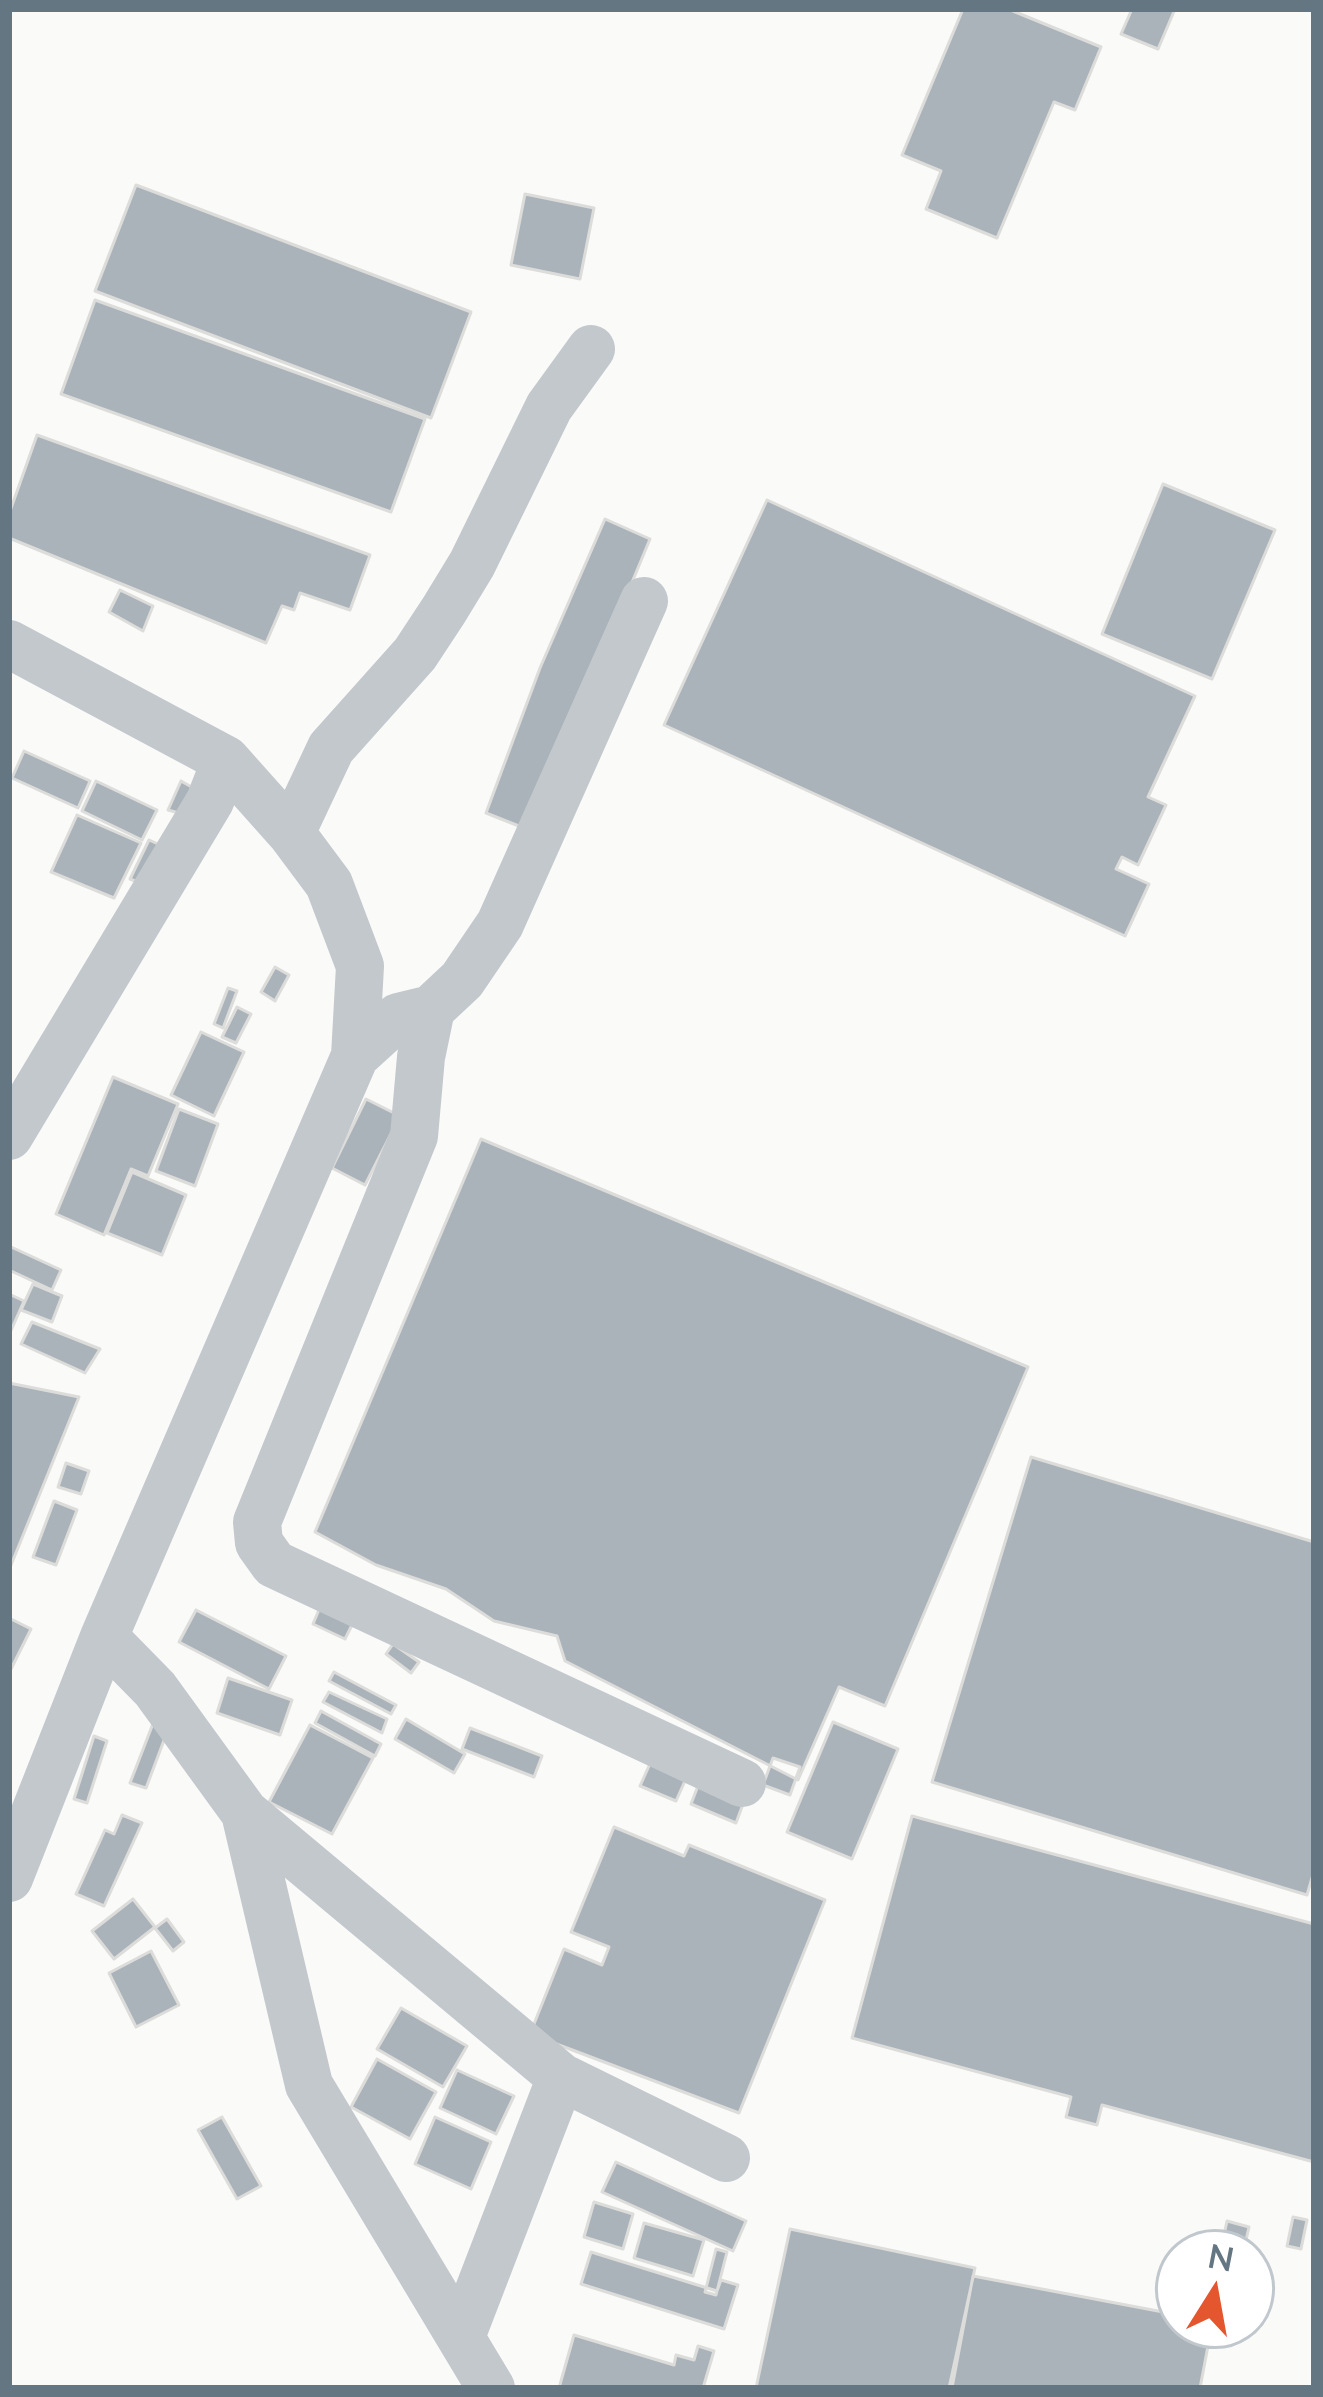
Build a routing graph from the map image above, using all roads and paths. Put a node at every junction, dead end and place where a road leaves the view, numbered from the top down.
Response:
1 (591, 349) dead end
2 (644, 601) dead end
3 (9, 644) edge
4 (226, 760) junction
5 (291, 833) junction
6 (431, 1009) junction
7 (355, 1056) junction
8 (9, 1136) edge
9 (104, 1637) junction
10 (742, 1783) dead end
11 (245, 1813) junction
12 (9, 1878) edge
13 (561, 2077) junction
14 (726, 2158) dead end
15 (461, 2337) junction
16 (491, 2388) edge

1 - 5 lane
2 - 6 lane
3 - 4 lane
4 - 5 lane
4 - 8 lane
5 - 7 lane
6 - 7 lane
6 - 10 lane
7 - 9 lane
9 - 11 lane
9 - 12 lane
11 - 13 lane
11 - 15 lane
13 - 14 lane
13 - 15 lane
15 - 16 lane

